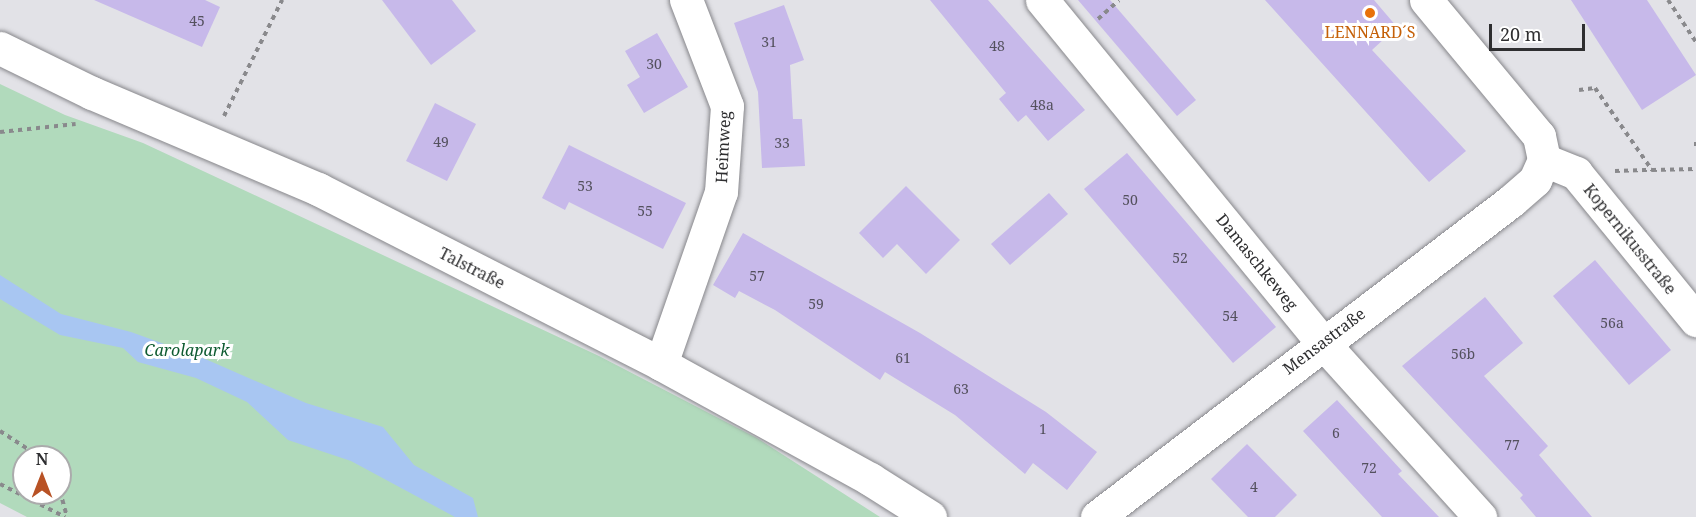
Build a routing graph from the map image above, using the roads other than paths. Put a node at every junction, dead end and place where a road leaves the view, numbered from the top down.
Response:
1 (686, 0) edge
2 (1042, 0) edge
3 (1426, 0) edge
4 (0, 48) edge
5 (1544, 160) junction
6 (1696, 320) edge
7 (1322, 342) junction
8 (661, 364) junction
9 (930, 517) edge
10 (1097, 517) edge
11 (1479, 517) edge

1 - 8 street, Heimweg
2 - 7 street, Damaschkeweg
3 - 5 street
4 - 8 street, Talstraße
5 - 6 street, Kopernikusstraße
5 - 7 street, Mensastraße
7 - 10 street, Mensastraße
7 - 11 street, Damaschkeweg
8 - 9 street, Talstraße

